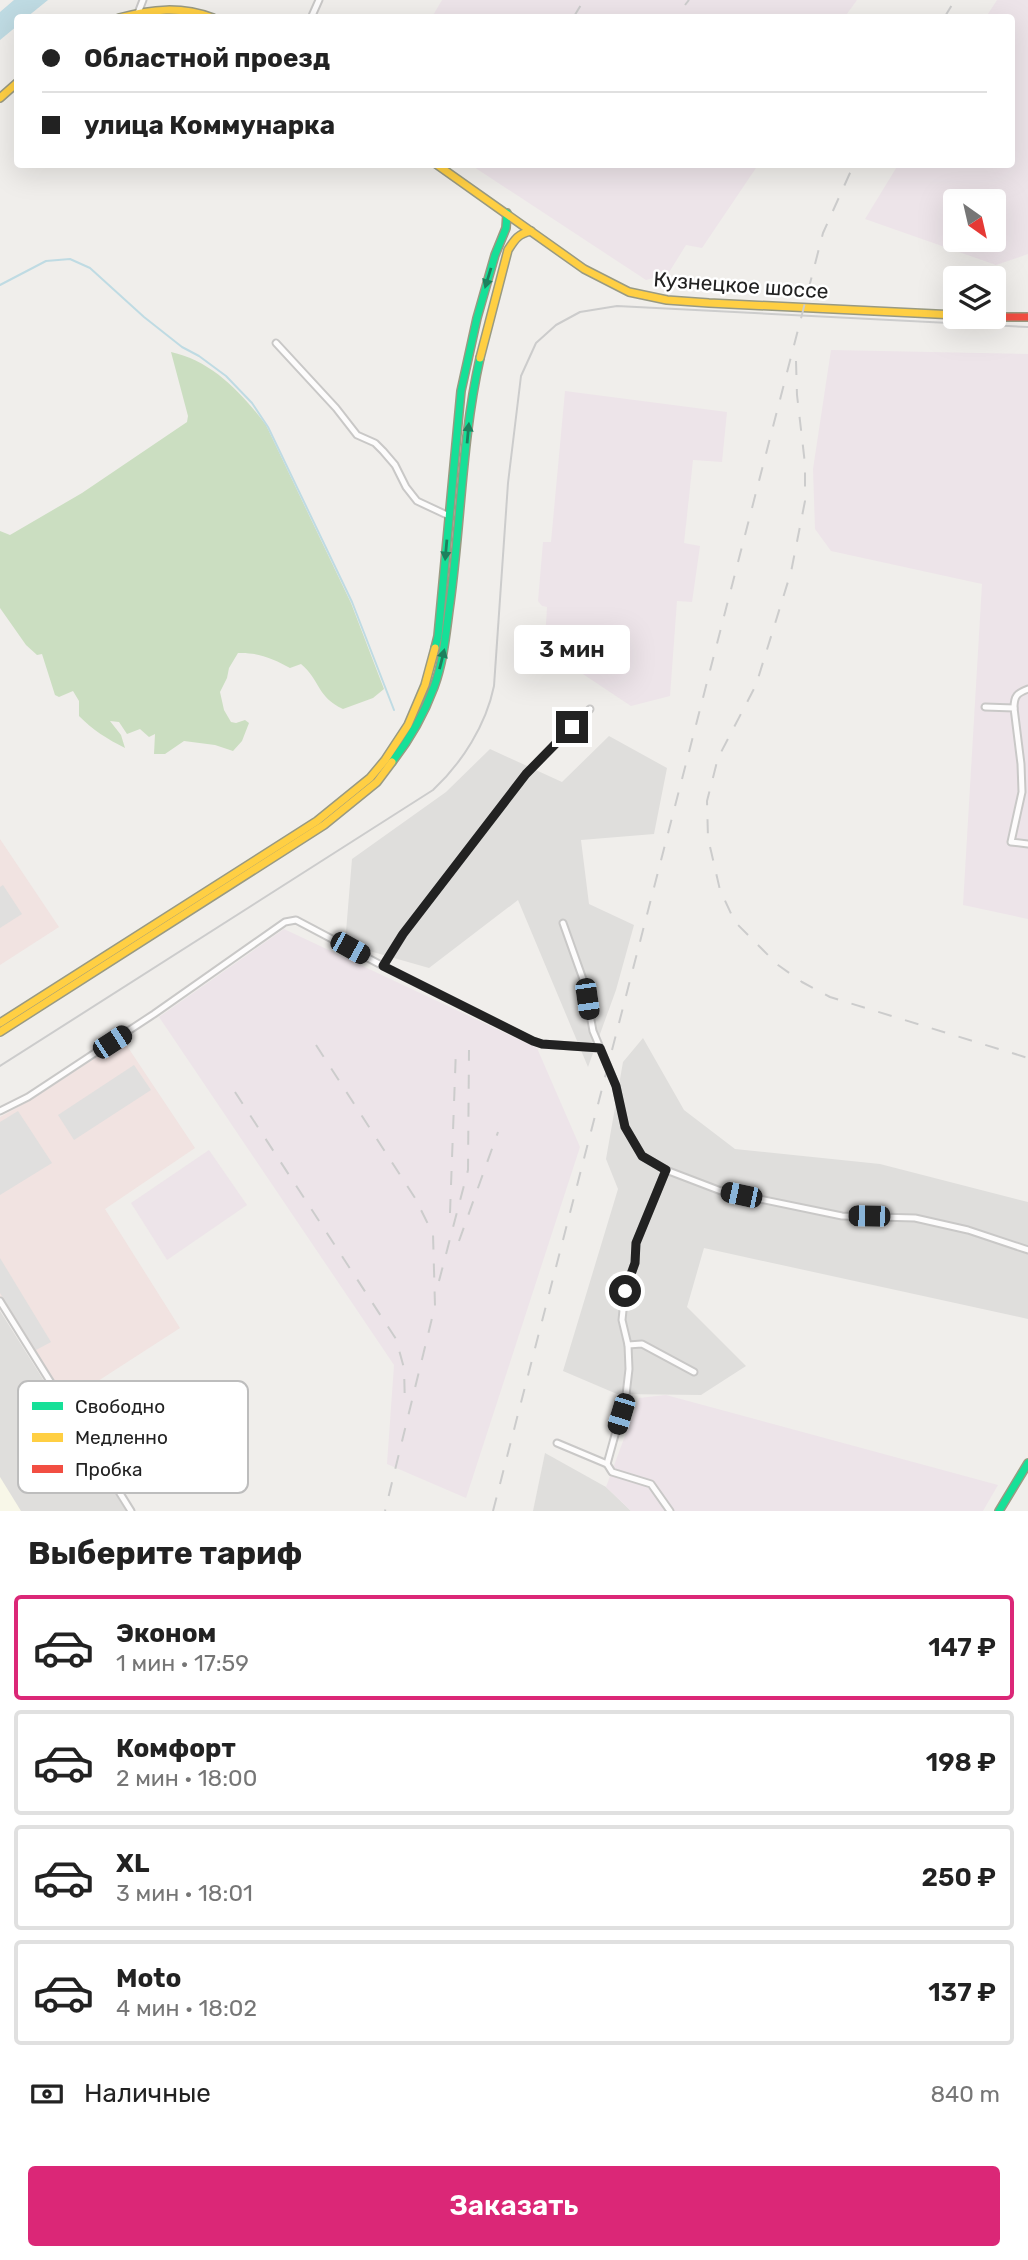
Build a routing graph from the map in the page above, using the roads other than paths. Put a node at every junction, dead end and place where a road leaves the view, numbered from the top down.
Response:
1 (143, 0) edge
2 (138, 13) junction
3 (134, 14) edge
4 (198, 14) edge
5 (14, 86) edge
6 (0, 98) edge
7 (442, 168) edge
8 (507, 213) junction
9 (532, 230) junction
10 (943, 314) edge
11 (1006, 317) edge
12 (1028, 317) edge
13 (276, 343) dead end
14 (449, 516) junction
15 (1028, 689) edge
16 (985, 707) dead end
17 (1014, 708) junction
18 (590, 709) dead end
19 (1021, 796) junction
20 (1028, 802) edge
21 (1028, 844) edge
22 (563, 923) dead end
23 (383, 966) junction
24 (0, 1023) edge
25 (0, 1032) edge
26 (600, 1048) junction
27 (0, 1111) edge
28 (666, 1170) junction
29 (1028, 1250) edge
30 (0, 1301) edge
31 (628, 1345) junction
32 (694, 1372) dead end
33 (50, 1381) edge
34 (557, 1444) dead end
35 (1028, 1463) edge
36 (607, 1464) junction
37 (120, 1493) edge
38 (131, 1511) edge
39 (670, 1511) edge
40 (999, 1511) edge

1 - 2 street
2 - 3 main road
2 - 4 main road
5 - 6 main road
7 - 8 main road, Кузнецкое шоссе
8 - 9 main road, Кузнецкое шоссе
8 -> 14 main road
9 - 10 main road, Кузнецкое шоссе
25 -> 9 main road
11 - 12 main road
13 - 14 street
14 -> 24 main road
15 - 17 street
16 - 17 street
17 - 19 street
18 - 23 street
19 - 20 street
19 - 21 street
22 - 26 street
23 - 26 street
23 - 27 street
26 - 28 street
28 - 29 street
28 - 31 street
30 - 33 street
31 - 32 street
31 - 36 street
34 - 36 street
35 - 40 main road
36 - 39 street
37 - 38 street

